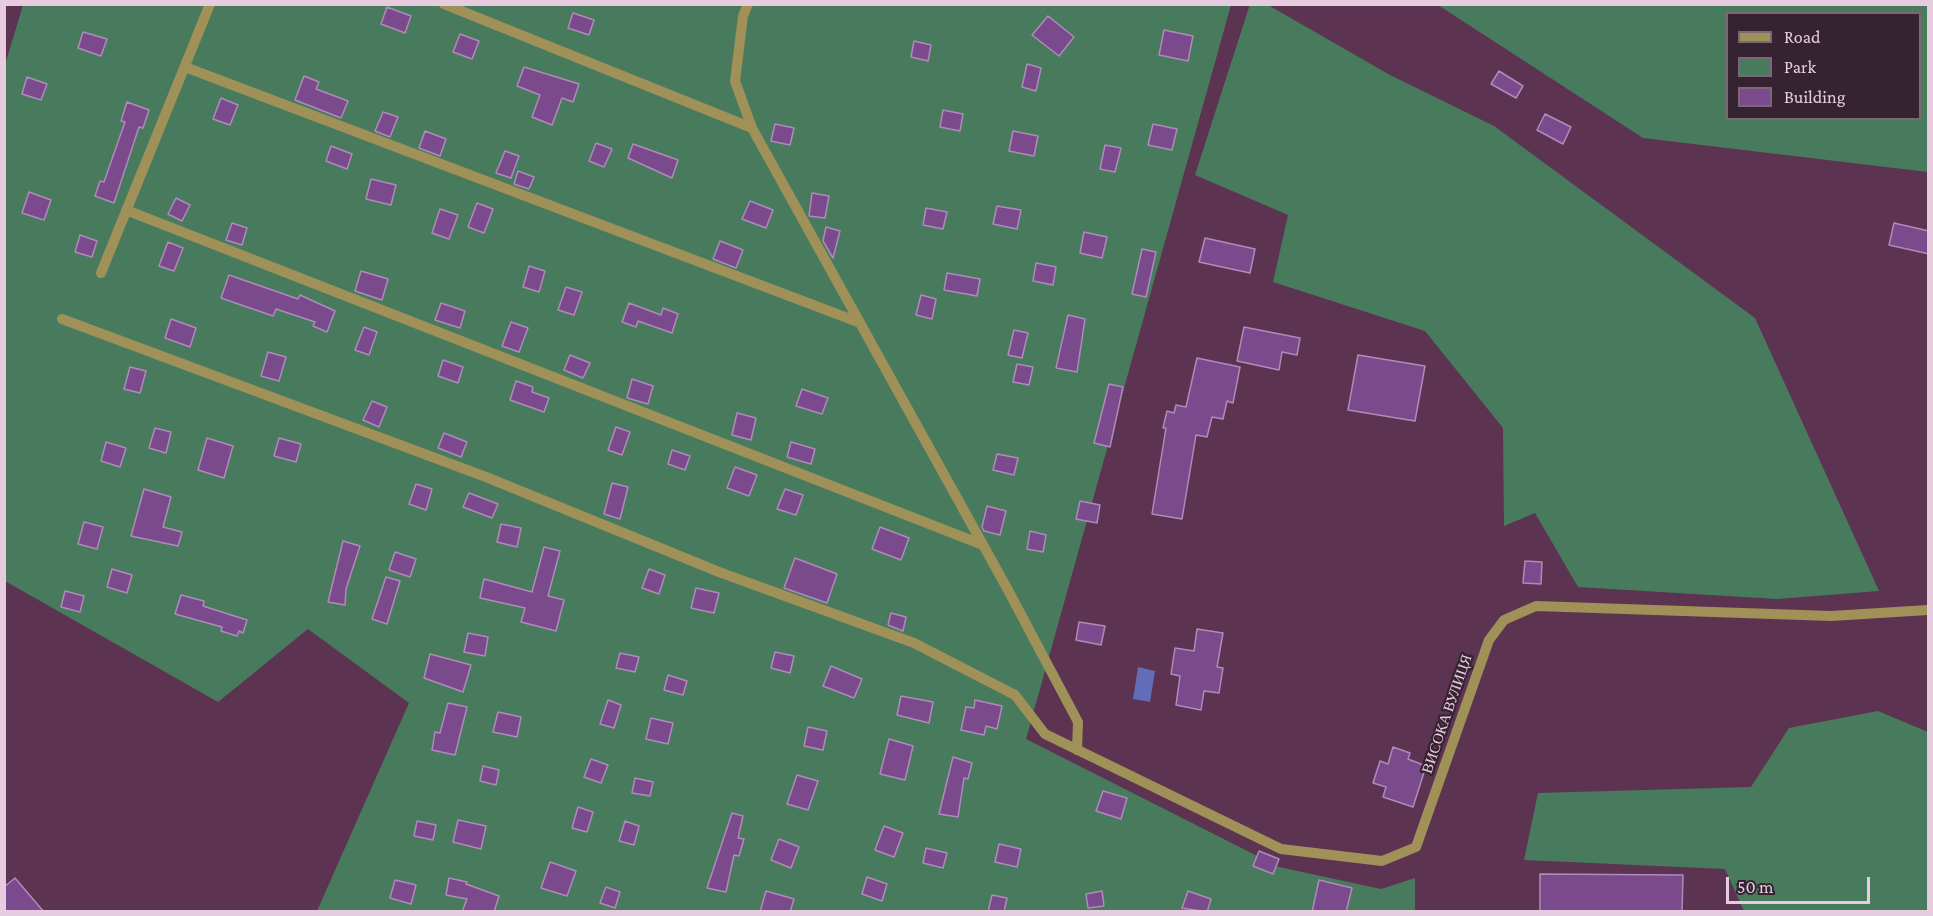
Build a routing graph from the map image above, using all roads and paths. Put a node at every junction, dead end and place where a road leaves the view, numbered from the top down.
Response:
1 (210, 4) edge
2 (444, 4) edge
3 (748, 4) edge
4 (184, 68) junction
5 (752, 128) junction
6 (126, 210) junction
7 (101, 273) dead end
8 (62, 320) dead end
9 (858, 322) junction
10 (983, 545) junction
11 (1929, 610) edge
12 (1077, 750) junction

1 - 4 street
2 - 5 street
3 - 5 street
4 - 6 street
4 - 9 street
5 - 9 street
6 - 7 street
6 - 10 street
8 - 12 street, ВИСОКА ВУЛИЦЯ
9 - 10 street
10 - 12 street
11 - 12 street, ВИСОКА ВУЛИЦЯ

